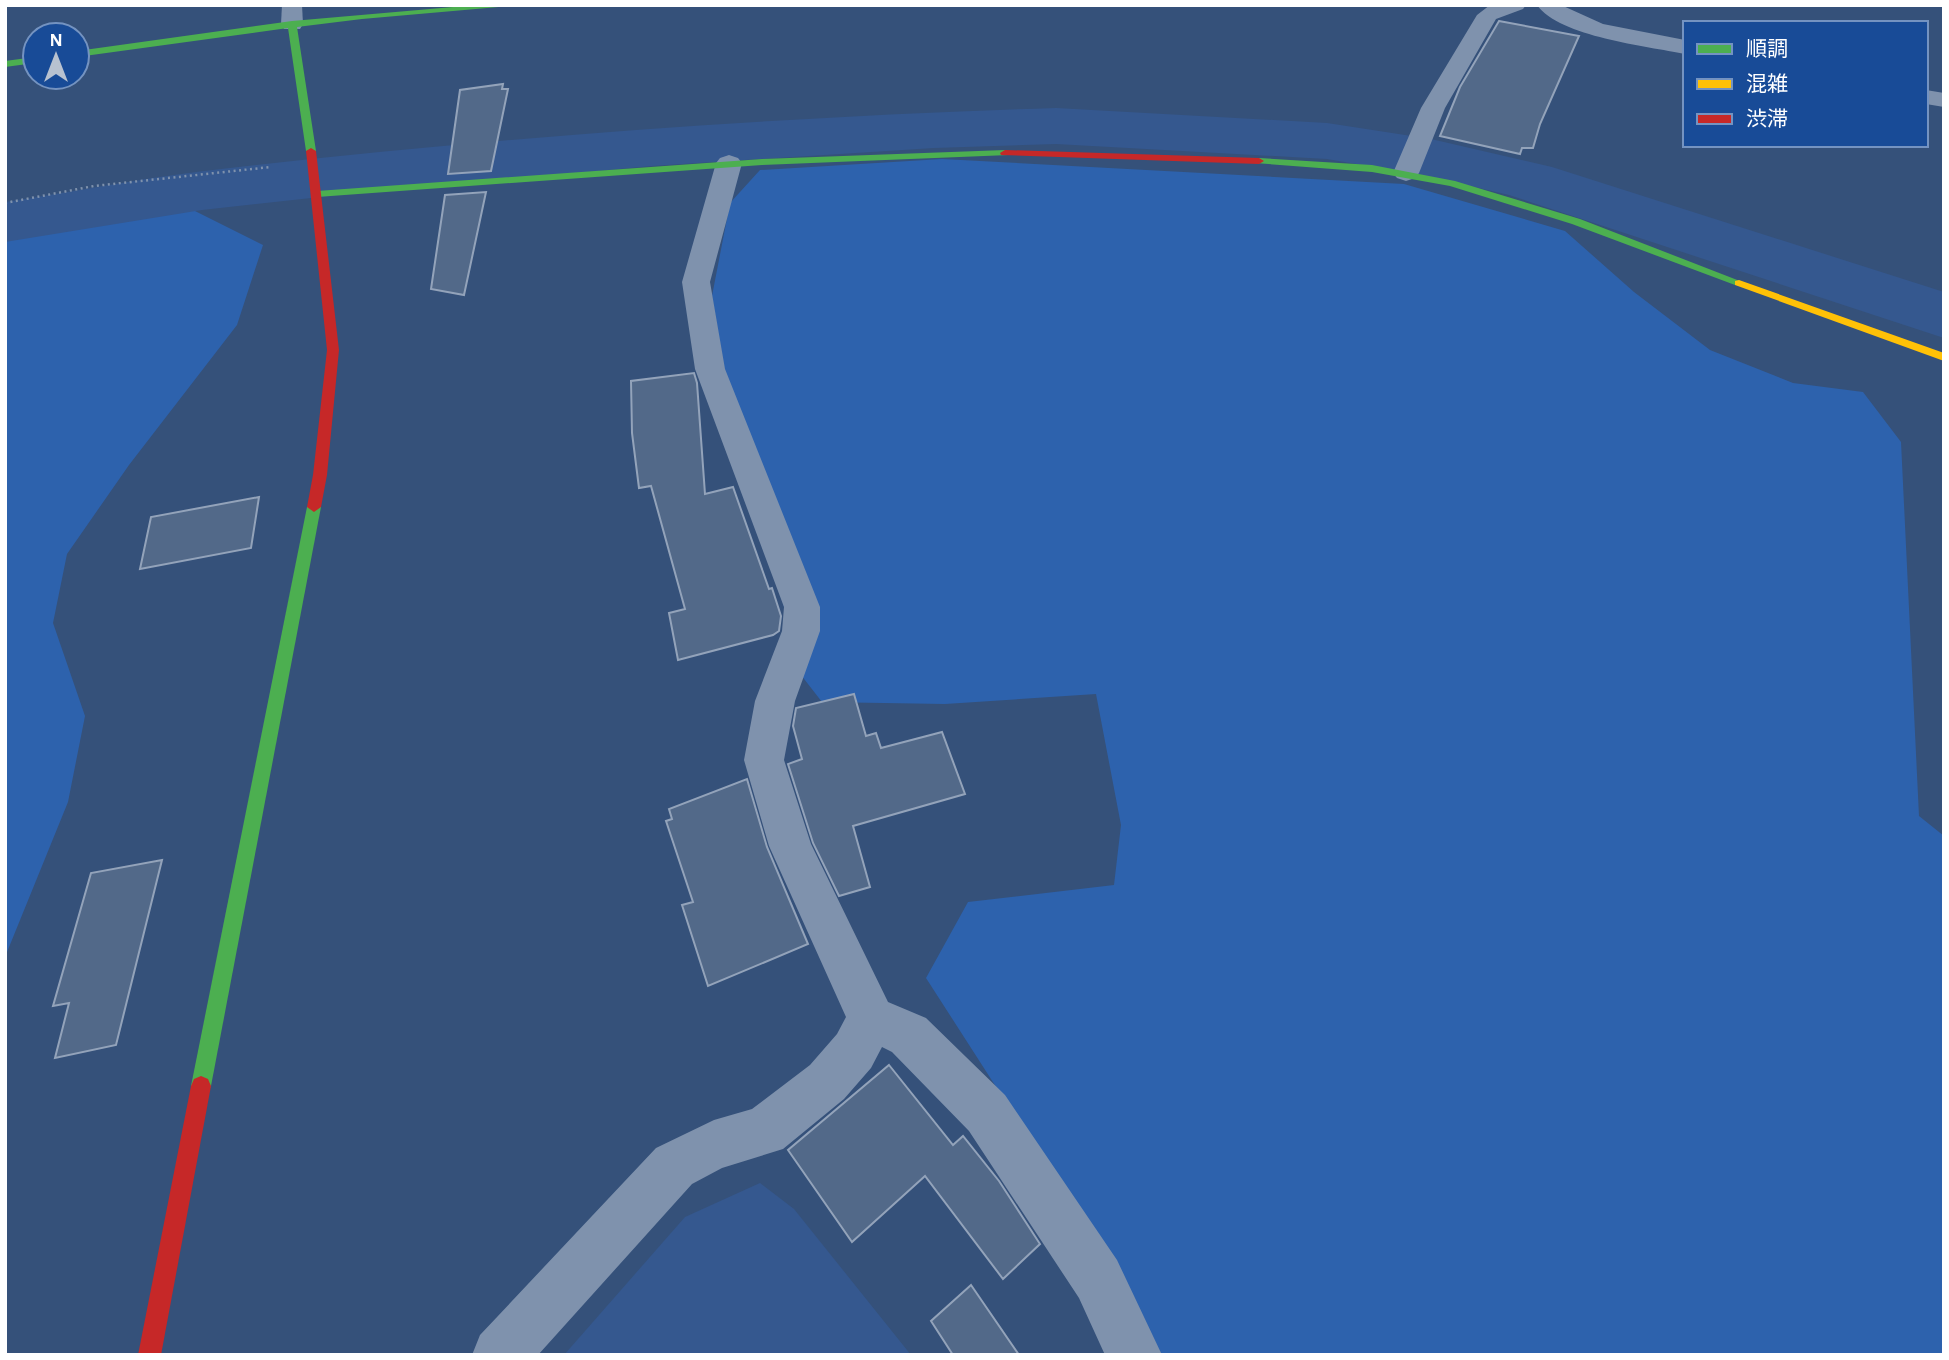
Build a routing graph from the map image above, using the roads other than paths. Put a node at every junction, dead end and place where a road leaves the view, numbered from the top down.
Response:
1 (516, 5) edge
2 (1516, 5) edge
3 (1547, 5) edge
4 (292, 15) edge
5 (1683, 47) edge
6 (91, 51) edge
7 (1410, 162) junction
8 (729, 163) junction
9 (316, 189) junction
10 (1944, 357) edge
11 (871, 1019) junction
12 (149, 1355) edge
13 (500, 1355) edge
14 (1135, 1355) edge

1 - 4 street
2 - 7 street
3 - 5 street
4 - 6 street
4 - 9 street
7 - 8 street
7 - 10 street
8 - 9 street
8 - 11 street
9 - 12 street
11 - 13 street
11 - 14 street

